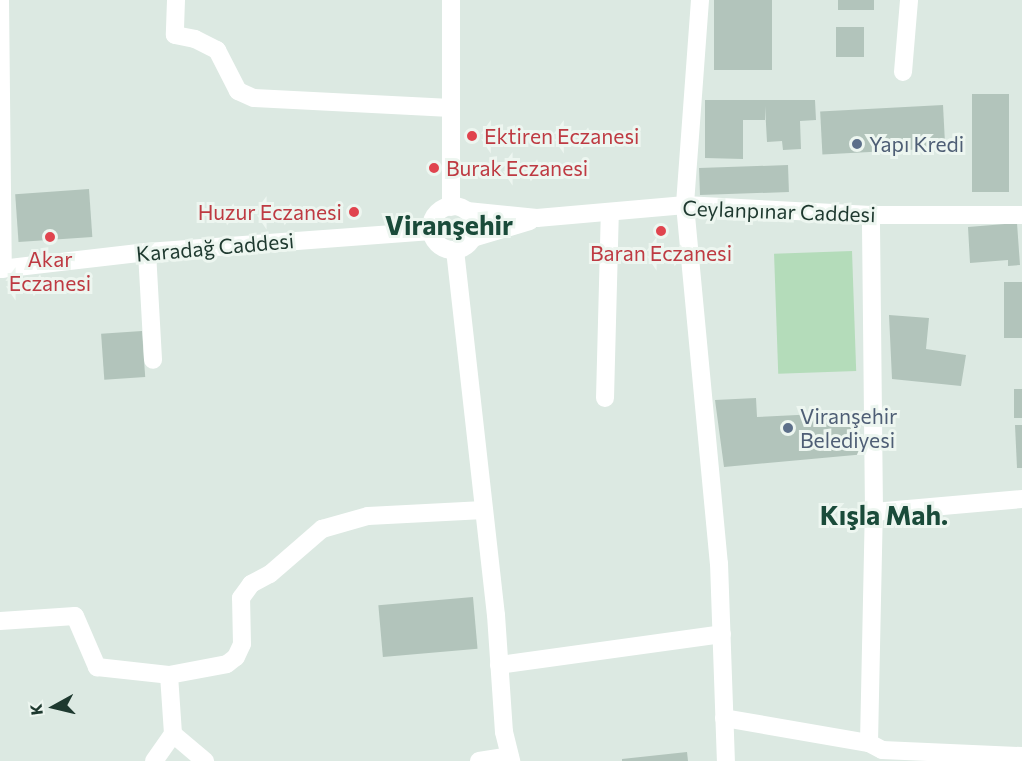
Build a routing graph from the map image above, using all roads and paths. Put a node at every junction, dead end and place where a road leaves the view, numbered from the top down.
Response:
1 (0, 0) edge
2 (176, 0) edge
3 (451, 0) edge
4 (700, 0) edge
5 (909, 0) edge
6 (903, 72) dead end
7 (451, 108) junction
8 (685, 205) junction
9 (459, 209) junction
10 (610, 212) junction
11 (871, 215) junction
12 (1022, 215) edge
13 (537, 218) junction
14 (431, 231) junction
15 (473, 238) junction
16 (455, 250) junction
17 (147, 252) junction
18 (2, 269) edge
19 (153, 360) dead end
20 (605, 398) dead end
21 (1022, 500) edge
22 (484, 510) junction
23 (874, 512) junction
24 (0, 621) edge
25 (722, 634) junction
26 (500, 665) junction
27 (169, 675) junction
28 (724, 718) junction
29 (173, 734) junction
30 (878, 751) edge
31 (1022, 756) edge
32 (510, 758) edge
33 (154, 761) edge
34 (205, 761) edge
35 (479, 761) edge
36 (726, 761) edge

1 - 18 street
2 - 7 street
3 - 7 street
4 - 8 street
5 - 6 street
7 - 9 street
8 - 10 street, Ceylanpınar Caddesi
8 - 11 street, Ceylanpınar Caddesi
8 - 25 street
9 - 13 street
9 - 14 street
9 - 15 street
10 - 13 street, Ceylanpınar Caddesi
10 - 20 street
11 - 12 street, Ceylanpınar Caddesi
11 - 23 street
13 - 15 street
14 - 16 street
14 - 17 street, Karadağ Caddesi
15 - 16 street
16 - 22 street
17 - 18 street, Karadağ Caddesi
17 - 19 street
21 - 23 street
22 - 26 street
22 - 27 street
23 - 30 street
24 - 27 street
25 - 26 street
25 - 28 street
26 - 32 street
27 - 29 street
28 - 30 street
28 - 36 street
29 - 33 street
29 - 34 street
30 - 31 street
32 - 35 street

